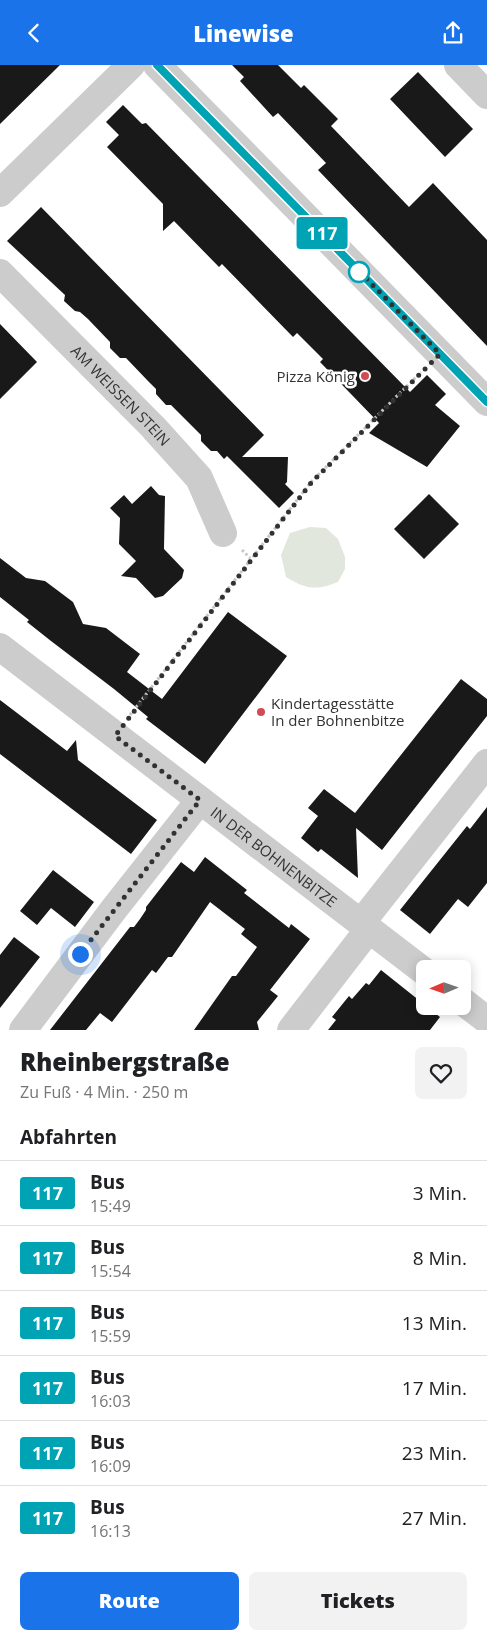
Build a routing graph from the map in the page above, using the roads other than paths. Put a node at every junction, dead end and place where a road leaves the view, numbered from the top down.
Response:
1 (132, 65) edge
2 (157, 65) edge
3 (471, 73) edge
4 (487, 95) edge
5 (0, 193) edge
6 (0, 273) edge
7 (485, 395) edge
8 (223, 533) dead end
9 (0, 647) edge
10 (487, 763) edge
11 (200, 800) junction
12 (365, 926) junction
13 (416, 965) edge
14 (471, 1008) edge
15 (487, 1020) edge
16 (23, 1030) edge
17 (291, 1030) edge

1 - 5 street
2 - 7 street
3 - 4 street
6 - 8 street, AM WEISSEN STEIN
9 - 11 street, IN DER BOHNENBITZE
10 - 12 street
11 - 12 street, IN DER BOHNENBITZE
11 - 16 street
12 - 13 street, IN DER BOHNENBITZE
12 - 17 street
14 - 15 street

